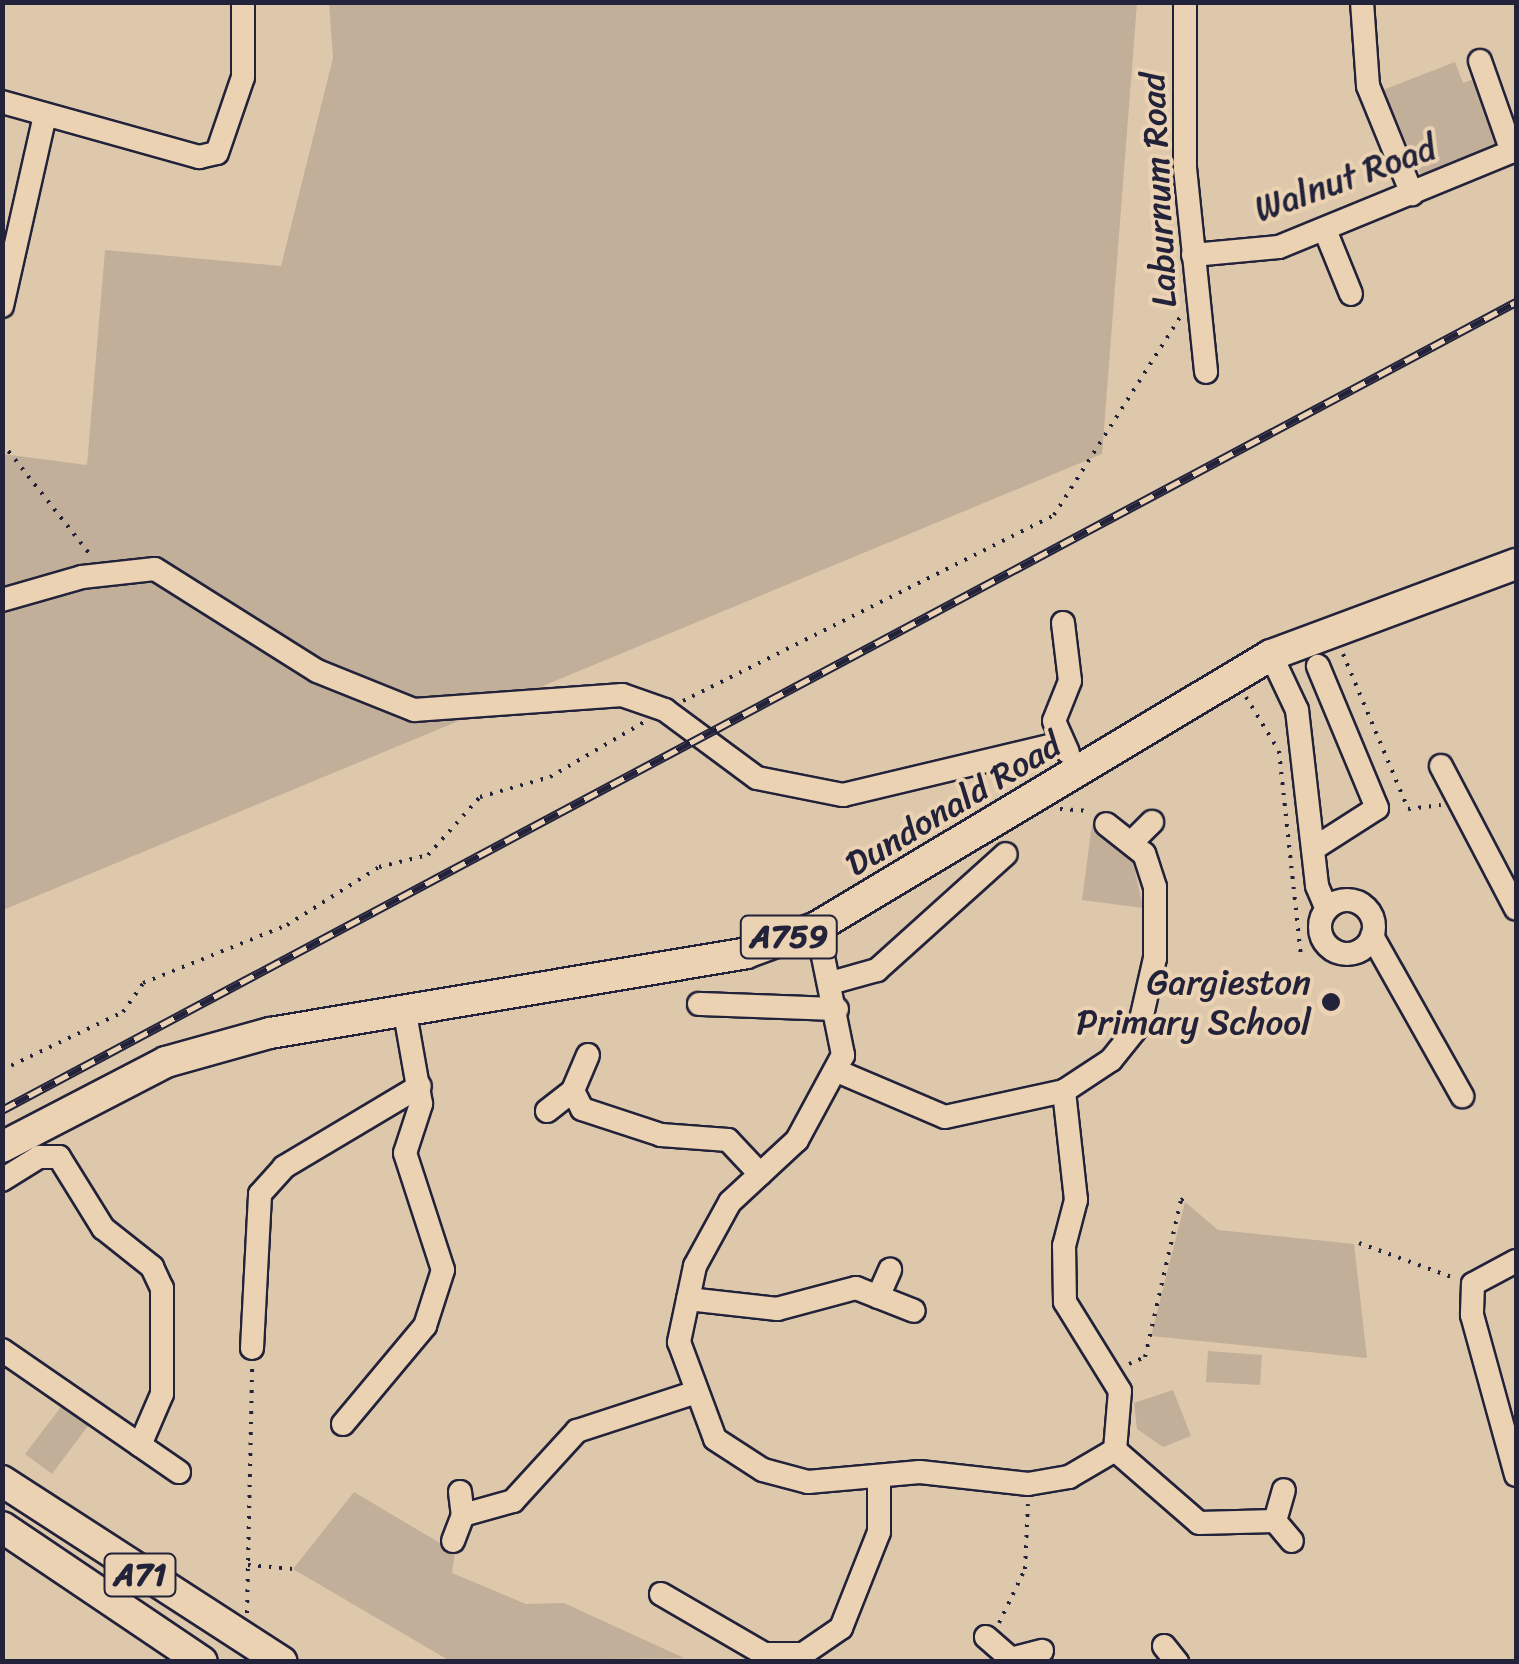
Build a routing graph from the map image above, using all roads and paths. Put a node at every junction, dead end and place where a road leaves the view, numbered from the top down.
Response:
1 (243, 2) edge
2 (1186, 2) edge
3 (1362, 2) edge
4 (1480, 61) dead end
5 (2, 102) edge
6 (45, 115) junction
7 (1514, 151) edge
8 (1412, 194) junction
9 (1325, 230) junction
10 (1193, 255) junction
11 (1197, 288) junction
12 (1351, 294) dead end
13 (2, 306) edge
14 (1206, 372) dead end
15 (2, 444) edge
16 (1516, 564) edge
17 (106, 574) junction
18 (4, 598) edge
19 (1064, 624) dead end
20 (1334, 632) junction
21 (1271, 655) junction
22 (1318, 666) dead end
23 (1234, 675) junction
24 (664, 710) junction
25 (1062, 743) junction
26 (1442, 766) dead end
27 (1080, 772) junction
28 (1462, 804) junction
29 (1030, 805) junction
30 (1152, 822) dead end
31 (1106, 824) joint
32 (1133, 841) junction
33 (1312, 849) junction
34 (1006, 854) dead end
35 (1327, 909) junction
36 (1516, 909) edge
37 (817, 927) junction
38 (1372, 936) junction
39 (1302, 958) dead end
40 (834, 982) junction
41 (699, 1004) dead end
42 (837, 1009) junction
43 (405, 1013) junction
44 (588, 1055) dead end
45 (2, 1070) edge
46 (836, 1071) junction
47 (420, 1086) junction
48 (573, 1091) junction
49 (1064, 1091) junction
50 (1462, 1096) dead end
51 (547, 1111) dead end
52 (2, 1147) edge
53 (760, 1174) junction
54 (2, 1180) edge
55 (1190, 1195) dead end
56 (1359, 1243) dead end
57 (1516, 1262) edge
58 (890, 1270) dead end
59 (1473, 1284) junction
60 (878, 1296) junction
61 (688, 1299) junction
62 (914, 1311) dead end
63 (252, 1348) joint
64 (2, 1350) edge
65 (1111, 1372) junction
66 (693, 1393) junction
67 (343, 1424) dead end
68 (140, 1445) junction
69 (1115, 1450) junction
70 (179, 1472) dead end
71 (1516, 1475) edge
72 (880, 1476) junction
73 (2, 1482) edge
74 (1028, 1484) junction
75 (1284, 1490) dead end
76 (460, 1492) dead end
77 (464, 1515) junction
78 (1275, 1521) junction
79 (2, 1527) edge
80 (452, 1541) dead end
81 (1292, 1541) dead end
82 (248, 1565) junction
83 (293, 1569) dead end
84 (660, 1594) dead end
85 (247, 1619) dead end
86 (989, 1639) joint
87 (1042, 1651) dead end
88 (1015, 1660) edge
89 (202, 1662) edge
90 (282, 1662) edge

1 - 6 street
2 - 10 street, Laburnum Road
3 - 8 street
4 - 7 street
5 - 6 street
6 - 13 street
7 - 8 street, Walnut Road
8 - 9 street, Walnut Road
9 - 10 street, Walnut Road
9 - 12 street
10 - 11 street, Laburnum Road
11 - 14 street, Laburnum Road
11 - 24 path
15 - 17 path
16 - 20 main road, Dundonald Road / A759
17 - 18 street
17 - 24 street
19 - 25 street
20 - 21 main road, Dundonald Road / A759
20 - 28 path
21 - 23 main road, Dundonald Road / A759
21 - 33 street
22 - 33 street
23 - 27 main road, Dundonald Road / A759
23 - 39 path
24 - 25 street
24 - 45 path
25 - 27 street
26 - 28 street
27 - 29 main road, Dundonald Road / A759
28 - 36 street
29 - 31 path
29 - 37 main road, Dundonald Road / A759
30 - 32 street
31 - 32 street
32 - 49 street
33 - 35 street
34 - 40 street
35 - 38 street
35 - 38 street
37 - 40 street
37 - 43 main road, Dundonald Road / A759
38 - 50 street
40 - 42 street
41 - 42 street
42 - 46 street
43 - 47 street
43 - 52 main road, Dundonald Road / A759
44 - 48 street
46 - 49 street
46 - 53 street
47 - 63 street
47 - 67 street
48 - 51 street
48 - 53 street
49 - 65 street
53 - 61 street
54 - 68 street
55 - 65 path
56 - 59 path
57 - 59 street
58 - 60 street
59 - 71 street
60 - 61 street
60 - 62 street
61 - 66 street
63 - 82 path
64 - 68 street
65 - 69 street
66 - 72 street
66 - 77 street
68 - 70 street
69 - 74 street
69 - 78 street
72 - 74 street
72 - 84 street
73 - 90 main road, A71
74 - 86 path
75 - 78 street
76 - 77 street
77 - 80 street
78 - 81 street
79 - 89 main road, A71
82 - 83 path
82 - 85 path
86 - 88 street
87 - 88 street

